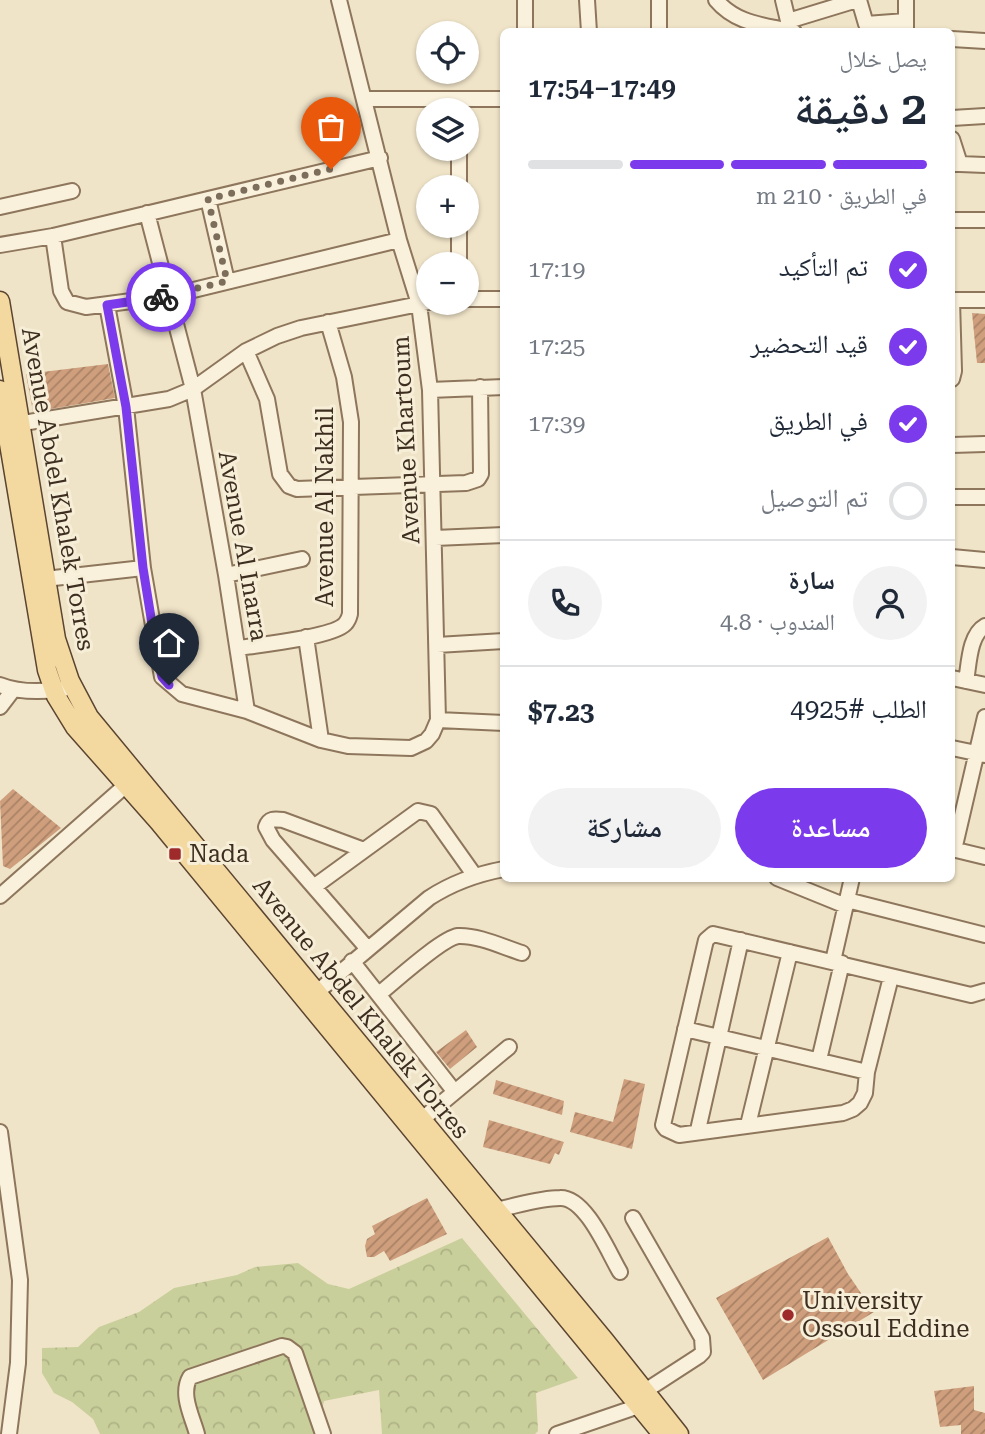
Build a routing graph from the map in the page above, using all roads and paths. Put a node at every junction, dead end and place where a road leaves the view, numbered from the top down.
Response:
1 (339, 0) edge
2 (525, 0) edge
3 (587, 0) edge
4 (659, 0) edge
5 (716, 0) edge
6 (783, 0) edge
7 (858, 0) edge
8 (906, 0) edge
9 (906, 26) edge
10 (525, 28) edge
11 (589, 28) edge
12 (659, 28) edge
13 (755, 28) edge
14 (791, 28) edge
15 (955, 39) edge
16 (985, 41) edge
17 (365, 99) junction
18 (500, 100) edge
19 (416, 102) edge
20 (479, 102) edge
21 (985, 116) edge
22 (955, 118) edge
23 (380, 158) junction
24 (956, 164) edge
25 (985, 165) edge
26 (72, 191) dead end
27 (208, 199) junction
28 (0, 207) edge
29 (147, 213) junction
30 (955, 220) edge
31 (985, 220) edge
32 (53, 236) junction
33 (399, 240) junction
34 (0, 245) edge
35 (227, 281) junction
36 (416, 283) edge
37 (169, 296) junction
38 (479, 299) edge
39 (500, 299) edge
40 (955, 300) edge
41 (985, 300) edge
42 (0, 301) edge
43 (107, 305) junction
44 (416, 305) edge
45 (425, 315) edge
46 (328, 322) junction
47 (246, 351) junction
48 (480, 387) junction
49 (500, 387) edge
50 (193, 389) junction
51 (0, 390) edge
52 (430, 390) junction
53 (126, 407) junction
54 (13, 425) junction
55 (985, 444) edge
56 (955, 445) edge
57 (7, 476) edge
58 (432, 484) junction
59 (352, 486) junction
60 (955, 497) edge
61 (985, 497) edge
62 (500, 535) edge
63 (435, 538) junction
64 (955, 557) edge
65 (302, 559) dead end
66 (985, 560) edge
67 (143, 568) junction
68 (226, 575) junction
69 (45, 579) junction
70 (985, 626) edge
71 (306, 637) junction
72 (500, 641) edge
73 (437, 645) junction
74 (238, 649) junction
75 (959, 680) edge
76 (985, 685) edge
77 (6, 688) edge
78 (73, 688) junction
79 (54, 691) junction
80 (0, 707) edge
81 (247, 711) junction
82 (985, 717) edge
83 (438, 720) junction
84 (500, 723) edge
85 (321, 740) junction
86 (955, 749) edge
87 (981, 754) edge
88 (125, 785) junction
89 (955, 842) edge
90 (364, 850) junction
91 (955, 850) edge
92 (985, 857) edge
93 (500, 870) edge
94 (475, 876) junction
95 (788, 882) edge
96 (851, 882) edge
97 (315, 886) junction
98 (0, 896) edge
99 (847, 903) junction
100 (985, 935) edge
101 (741, 940) junction
102 (367, 948) junction
103 (790, 952) junction
104 (522, 953) dead end
105 (352, 961) junction
106 (837, 962) junction
107 (891, 977) junction
108 (985, 991) edge
109 (379, 994) junction
110 (311, 997) junction
111 (685, 1029) junction
112 (718, 1037) junction
113 (509, 1047) dead end
114 (767, 1048) junction
115 (819, 1060) junction
116 (867, 1072) junction
117 (454, 1091) junction
118 (416, 1125) junction
119 (748, 1125) junction
120 (698, 1130) junction
121 (0, 1132) edge
122 (495, 1210) junction
123 (633, 1219) dead end
124 (620, 1272) dead end
125 (642, 1398) junction
126 (9, 1434) edge
127 (197, 1434) edge
128 (323, 1434) edge
129 (556, 1434) edge
130 (662, 1434) edge
131 (679, 1434) edge

1 - 17 street, Avenue Khartoum
2 - 10 street
3 - 11 street
4 - 12 street
5 - 13 street
6 - 14 street
7 - 9 street
7 - 14 street
8 - 9 street
13 - 14 street
15 - 16 street
17 - 19 street
17 - 23 street, Avenue Khartoum
18 - 20 street
21 - 22 street
23 - 27 street
23 - 33 street, Avenue Khartoum
24 - 25 street
26 - 28 street
27 - 29 street
27 - 35 street
29 - 32 street
29 - 37 street, Avenue Al Inarra
30 - 31 street
32 - 34 street
32 - 43 street
33 - 35 street
33 - 36 street, Avenue Khartoum
35 - 37 street
37 - 43 street
37 - 50 street, Avenue Al Inarra
38 - 39 street
40 - 41 street
42 - 54 main road, Avenue Abdel Khalek Torres
43 - 53 street
44 - 46 street
45 - 52 street, Avenue Khartoum
46 - 47 street
46 - 59 street, Avenue Al Nakhil
47 - 50 street
47 - 59 street
48 - 49 street
48 - 52 street
48 - 58 street
50 - 53 street
50 - 68 street, Avenue Al Inarra
51 - 54 main road, Avenue Abdel Khalek Torres
52 - 58 street, Avenue Khartoum
53 - 54 street
53 - 67 street
54 - 57 main road, Avenue Abdel Khalek Torres
54 - 69 main road, Avenue Abdel Khalek Torres
55 - 56 street
57 - 79 main road, Avenue Abdel Khalek Torres
58 - 59 street
58 - 63 street, Avenue Khartoum
59 - 71 street, Avenue Al Nakhil
60 - 61 street
62 - 63 street
63 - 73 street, Avenue Khartoum
64 - 66 street
65 - 68 street
67 - 69 street
67 - 81 street
68 - 74 street, Avenue Al Inarra
69 - 78 main road, Avenue Abdel Khalek Torres
70 - 75 street
71 - 74 street, Avenue Al Nakhil
71 - 85 street
72 - 73 street
73 - 83 street, Avenue Khartoum
74 - 81 street, Avenue Al Inarra
75 - 76 street
77 - 79 street
77 - 80 street
78 - 79 street
78 - 110 main road, Avenue Abdel Khalek Torres
79 - 88 main road, Avenue Abdel Khalek Torres
81 - 85 street
82 - 87 street
83 - 84 street
83 - 85 street
86 - 87 street
87 - 89 street
88 - 98 street
88 - 110 main road, Avenue Abdel Khalek Torres
90 - 94 street
90 - 97 street
90 - 97 street
91 - 92 street
93 - 94 street
94 - 102 street
95 - 99 street
96 - 99 street
97 - 102 street
99 - 100 street
99 - 106 street
101 - 103 street
101 - 111 street
101 - 112 street
102 - 105 street
103 - 106 street
103 - 114 street
104 - 109 street
105 - 109 street
105 - 110 street
106 - 107 street
106 - 115 street
107 - 108 street
107 - 116 street
109 - 117 street
110 - 118 main road, Avenue Abdel Khalek Torres
111 - 112 street
111 - 120 street
112 - 114 street
112 - 120 street
113 - 117 street
114 - 115 street
114 - 119 street
115 - 116 street
116 - 119 street
117 - 118 street
118 - 122 main road, Avenue Abdel Khalek Torres
118 - 125 main road, Avenue Abdel Khalek Torres
119 - 120 street
121 - 126 street
122 - 124 street
122 - 125 main road, Avenue Abdel Khalek Torres
123 - 125 street
125 - 129 street
125 - 130 main road, Avenue Abdel Khalek Torres
125 - 131 main road, Avenue Abdel Khalek Torres
127 - 128 street

